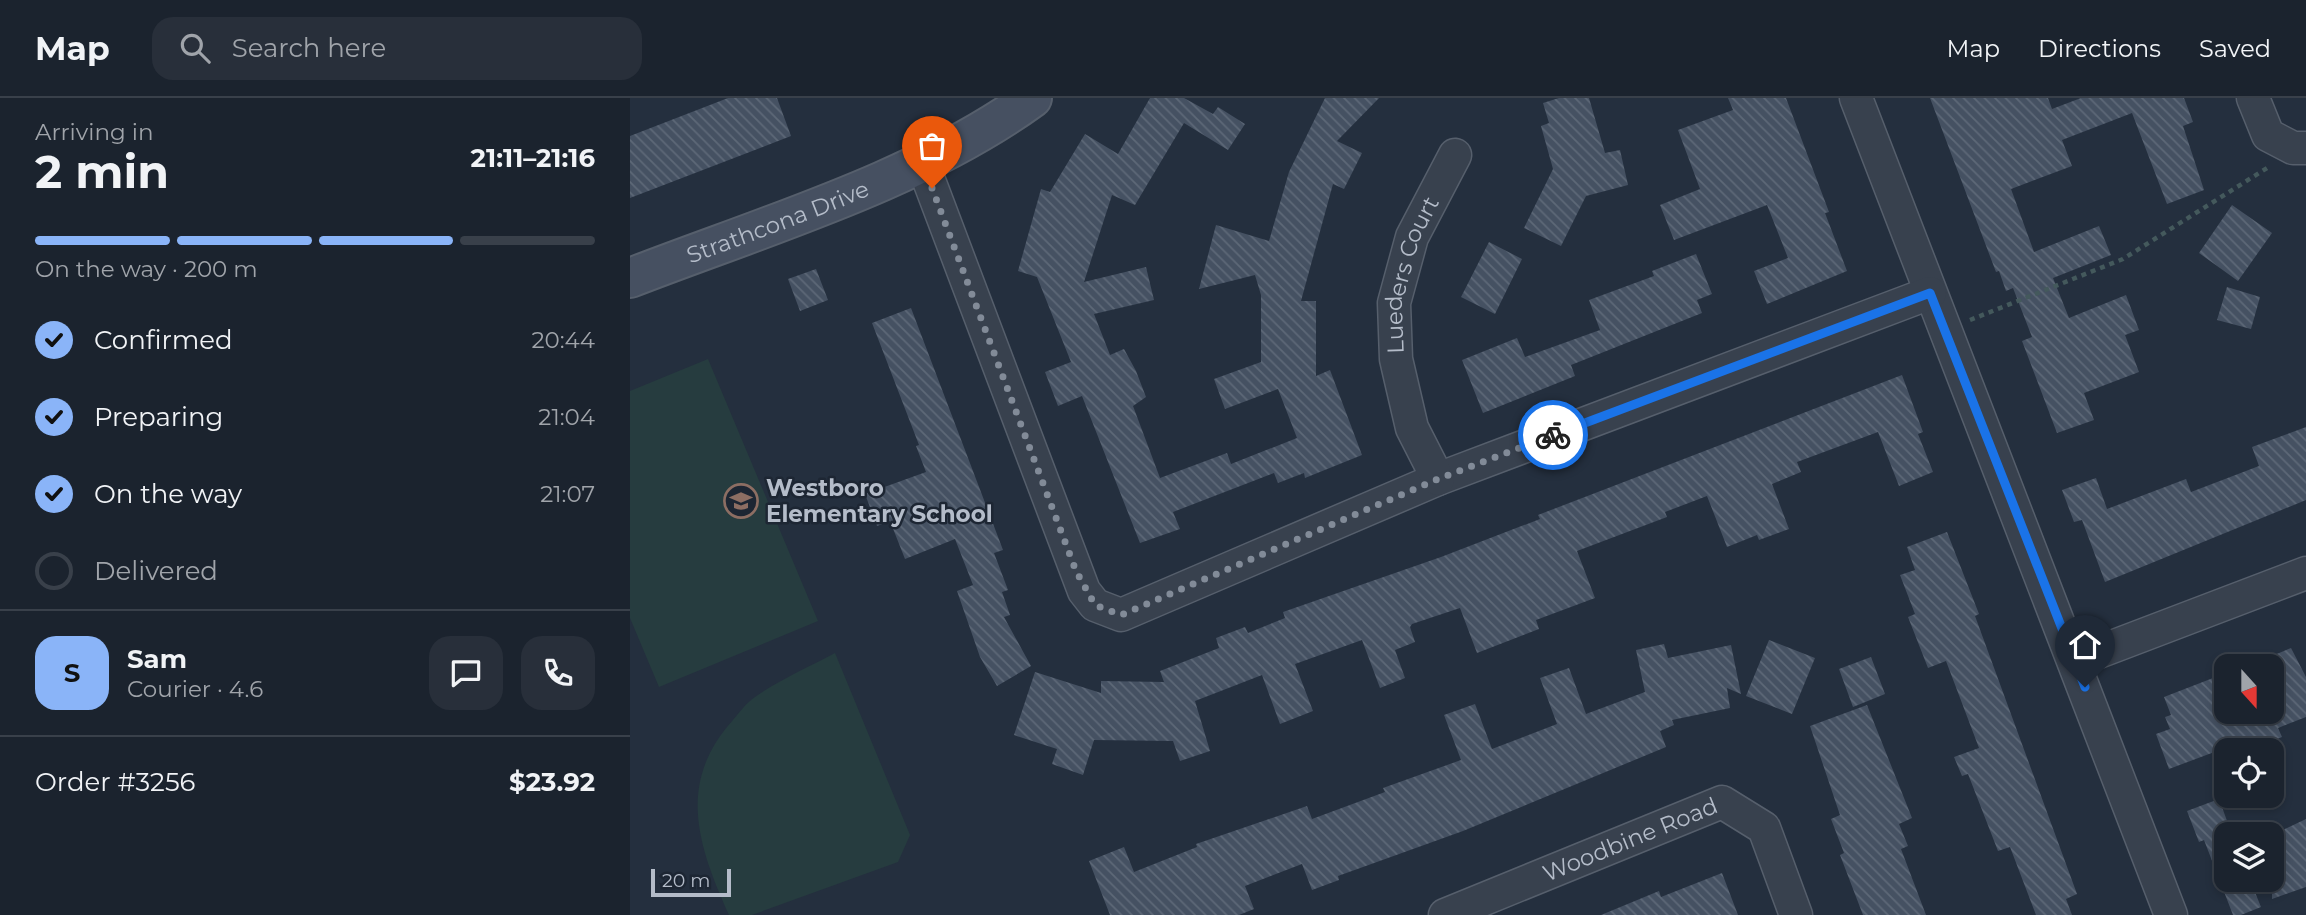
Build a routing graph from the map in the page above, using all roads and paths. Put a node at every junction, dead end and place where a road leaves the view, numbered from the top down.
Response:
1 (1032, 98) edge
2 (1856, 98) edge
3 (2253, 98) edge
4 (2306, 148) edge
5 (1455, 155) dead end
6 (922, 162) junction
7 (2267, 168) dead end
8 (630, 278) edge
9 (1930, 293) junction
10 (1969, 320) dead end
11 (1438, 479) junction
12 (2306, 573) edge
13 (2075, 661) junction
14 (1445, 915) edge
15 (1796, 915) edge
16 (2171, 915) edge

1 - 6 street, Strathcona Drive
2 - 9 street
3 - 4 street
5 - 11 street, Lueders Court
6 - 8 street, Strathcona Drive
6 - 11 street
7 - 10 path
9 - 11 street
9 - 13 street
12 - 13 street
13 - 16 street
14 - 15 street, Woodbine Road

